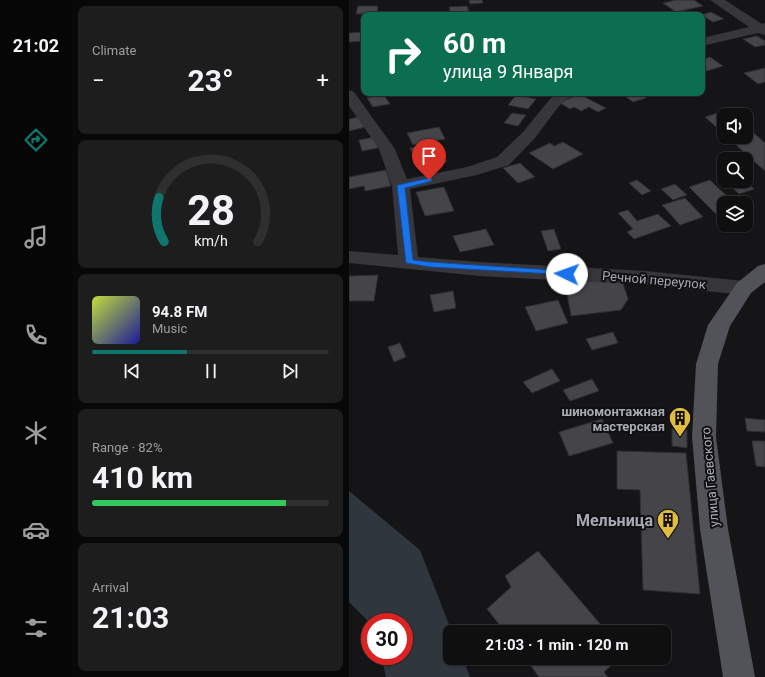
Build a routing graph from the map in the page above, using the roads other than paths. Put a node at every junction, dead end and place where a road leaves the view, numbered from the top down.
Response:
1 (716, 0) edge
2 (763, 29) edge
3 (705, 41) edge
4 (349, 95) edge
5 (563, 96) edge
6 (401, 186) junction
7 (349, 257) edge
8 (409, 262) junction
9 (765, 270) edge
10 (744, 288) junction
11 (739, 677) edge

1 - 2 street
2 - 3 street
4 - 6 street
5 - 6 street
6 - 8 street
7 - 8 street, Речной переулок
8 - 10 street, Речной переулок
9 - 10 main road, улица Гаевского
10 - 11 main road, улица Гаевского

